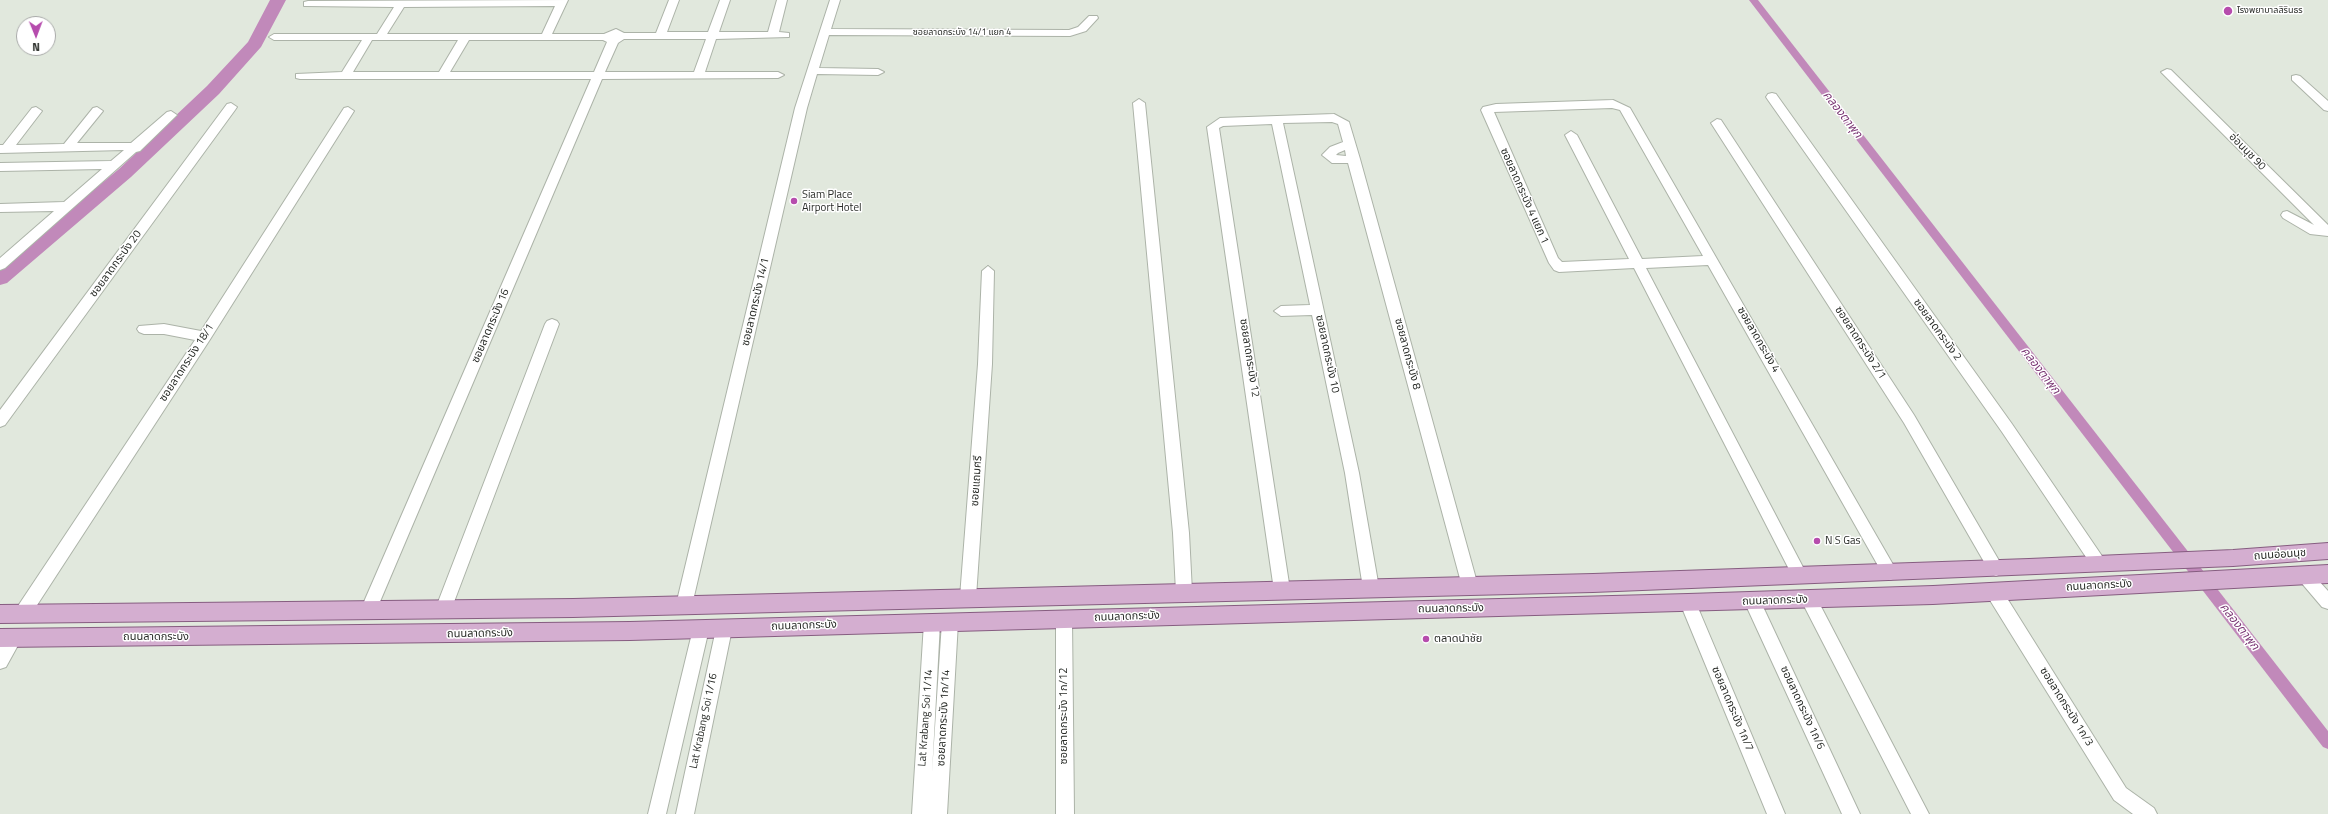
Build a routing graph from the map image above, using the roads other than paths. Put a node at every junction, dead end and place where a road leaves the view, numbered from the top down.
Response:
1 (674, 0) edge
2 (725, 0) edge
3 (782, 0) edge
4 (835, 0) edge
5 (562, 1) edge
6 (402, 2) edge
7 (308, 4) dead end
8 (1093, 18) dead end
9 (825, 32) junction
10 (785, 35) dead end
11 (546, 36) junction
12 (660, 36) junction
13 (712, 36) junction
14 (772, 36) junction
15 (274, 37) dead end
16 (374, 37) junction
17 (464, 37) junction
18 (614, 38) junction
19 (813, 70) junction
20 (878, 72) dead end
21 (2167, 72) dead end
22 (599, 74) junction
23 (443, 75) junction
24 (698, 75) junction
25 (778, 75) dead end
26 (300, 76) dead end
27 (345, 76) junction
28 (2296, 78) dead end
29 (1772, 97) dead end
30 (1139, 103) dead end
31 (231, 107) dead end
32 (2328, 107) edge
33 (1624, 108) joint
34 (36, 111) dead end
35 (97, 111) dead end
36 (348, 111) dead end
37 (171, 115) dead end
38 (1277, 120) junction
39 (1717, 122) dead end
40 (1571, 135) dead end
41 (1350, 144) junction
42 (68, 147) junction
43 (3, 148) edge
44 (136, 148) junction
45 (1354, 159) junction
46 (116, 165) junction
47 (0, 167) edge
48 (68, 206) junction
49 (0, 208) edge
50 (2287, 215) dead end
51 (2328, 232) edge
52 (0, 250) edge
53 (19, 250) junction
54 (1712, 260) junction
55 (1639, 264) junction
56 (0, 265) edge
57 (988, 271) dead end
58 (1317, 310) junction
59 (1281, 312) dead end
60 (552, 324) dead end
61 (144, 329) dead end
62 (204, 337) junction
63 (0, 421) edge
64 (2328, 551) edge
65 (2233, 558) joint
66 (2109, 564) junction
67 (1996, 568) junction
68 (1890, 573) junction
69 (1800, 576) junction
70 (2320, 576) edge
71 (2254, 578) joint
72 (1470, 586) junction
73 (1371, 588) junction
74 (1282, 590) junction
75 (1184, 592) junction
76 (1994, 592) junction
77 (951, 598) junction
78 (1809, 600) junction
79 (1752, 601) junction
80 (2328, 602) edge
81 (1688, 603) junction
82 (684, 606) junction
83 (443, 610) junction
84 (368, 611) junction
85 (0, 614) edge
86 (22, 614) junction
87 (1064, 619) junction
88 (941, 622) junction
89 (700, 629) junction
90 (724, 629) junction
91 (7, 638) edge
92 (0, 662) edge
93 (923, 762) junction
94 (942, 762) junction
95 (657, 814) edge
96 (685, 814) edge
97 (921, 814) edge
98 (938, 814) edge
99 (1065, 814) edge
100 (1776, 814) edge
101 (1851, 814) edge
102 (1920, 814) edge
103 (2148, 814) edge

1 - 12 street
2 - 13 street
3 - 14 street
4 - 9 street, ซอยลาดกระบัง 14/1
5 - 6 street
5 - 11 street
6 - 7 street
6 - 16 street
8 - 9 street, ซอยลาดกระบัง 14/1 แยก 4
9 - 19 street, ซอยลาดกระบัง 14/1
10 - 14 street
11 - 17 street
11 - 18 street
12 - 13 street
12 - 18 street
13 - 14 street
13 - 24 street
15 - 16 street
16 - 17 street
16 - 27 street
17 - 23 street
18 - 22 street, ซอยลาดกระบัง 16
19 - 20 street
19 - 82 street, ซอยลาดกระบัง 14/1
21 - 51 street, อ่อนนุช 90
22 - 23 street
22 - 24 street
22 - 84 street, ซอยลาดกระบัง 16
23 - 27 street
24 - 25 street
26 - 27 street
28 - 32 street
29 - 66 street, ซอยลาดกระบัง 2
30 - 75 street
31 - 63 street, ซอยลาดกระบัง 20
33 - 54 street, ซอยลาดกระบัง 4
33 - 55 street, ซอยลาดกระบัง 4 แยก 1
34 - 43 street
35 - 42 street
36 - 62 street, ซอยลาดกระบัง 18/1
37 - 44 street
38 - 41 street, ซอยลาดกระบัง 8
38 - 58 street, ซอยลาดกระบัง 10
38 - 74 street, ซอยลาดกระบัง 12
39 - 67 street, ซอยลาดกระบัง 2/1
40 - 55 street
41 - 45 street, ซอยลาดกระบัง 8
41 - 45 street
42 - 43 street
42 - 44 street
44 - 46 street
45 - 72 street, ซอยลาดกระบัง 8
46 - 47 street
46 - 48 street
48 - 49 street
48 - 53 street
50 - 51 street
52 - 53 street
53 - 56 street
54 - 55 street, ซอยลาดกระบัง 4 แยก 1
54 - 68 street, ซอยลาดกระบัง 4
55 - 69 street
57 - 77 street, ซอยแถมศรี
58 - 59 street
58 - 73 street, ซอยลาดกระบัง 10
60 - 83 street
61 - 62 street
62 - 86 street, ซอยลาดกระบัง 18/1
64 - 65 main road, ถนนอ่อนนุช
65 - 66 main road, ถนนลาดกระบัง
66 - 67 main road, ถนนลาดกระบัง
67 - 68 main road, ถนนลาดกระบัง
68 - 69 main road, ถนนลาดกระบัง
69 - 72 main road, ถนนลาดกระบัง
70 - 71 main road, ถนนอ่อนนุช
70 - 80 street
71 - 76 main road, ถนนลาดกระบัง
72 - 73 main road, ถนนลาดกระบัง
73 - 74 main road, ถนนลาดกระบัง
74 - 75 main road, ถนนลาดกระบัง
75 - 77 main road, ถนนลาดกระบัง
76 - 78 main road, ถนนลาดกระบัง
76 - 103 street, ซอยลาดกระบัง 1ก/3
77 - 82 main road, ถนนลาดกระบัง
77 - 88 main road
78 - 79 main road, ถนนลาดกระบัง
78 - 102 street
79 - 81 main road, ถนนลาดกระบัง
79 - 101 street, ซอยลาดกระบัง 1ก/6
81 - 87 main road, ถนนลาดกระบัง
81 - 100 street, ซอยลาดกระบัง 1ก/7
82 - 83 main road, ถนนลาดกระบัง
83 - 84 main road, ถนนลาดกระบัง
84 - 86 main road, ถนนลาดกระบัง
85 - 86 main road, ถนนลาดกระบัง
87 - 88 main road, ถนนลาดกระบัง
87 - 99 street, ซอยลาดกระบัง 1ก/12
88 - 90 main road, ถนนลาดกระบัง
88 - 93 street, Lat Krabang Soi 1/14
88 - 94 street, ซอยลาดกระบัง 1ก/14
89 - 90 main road, ถนนลาดกระบัง
89 - 91 main road, ถนนลาดกระบัง
89 - 95 street
90 - 96 street, Lat Krabang Soi 1/16
91 - 92 street
93 - 94 street
93 - 97 street, Lat Krabang Soi 1/14
94 - 98 street, ซอยลาดกระบัง 1ก/14

